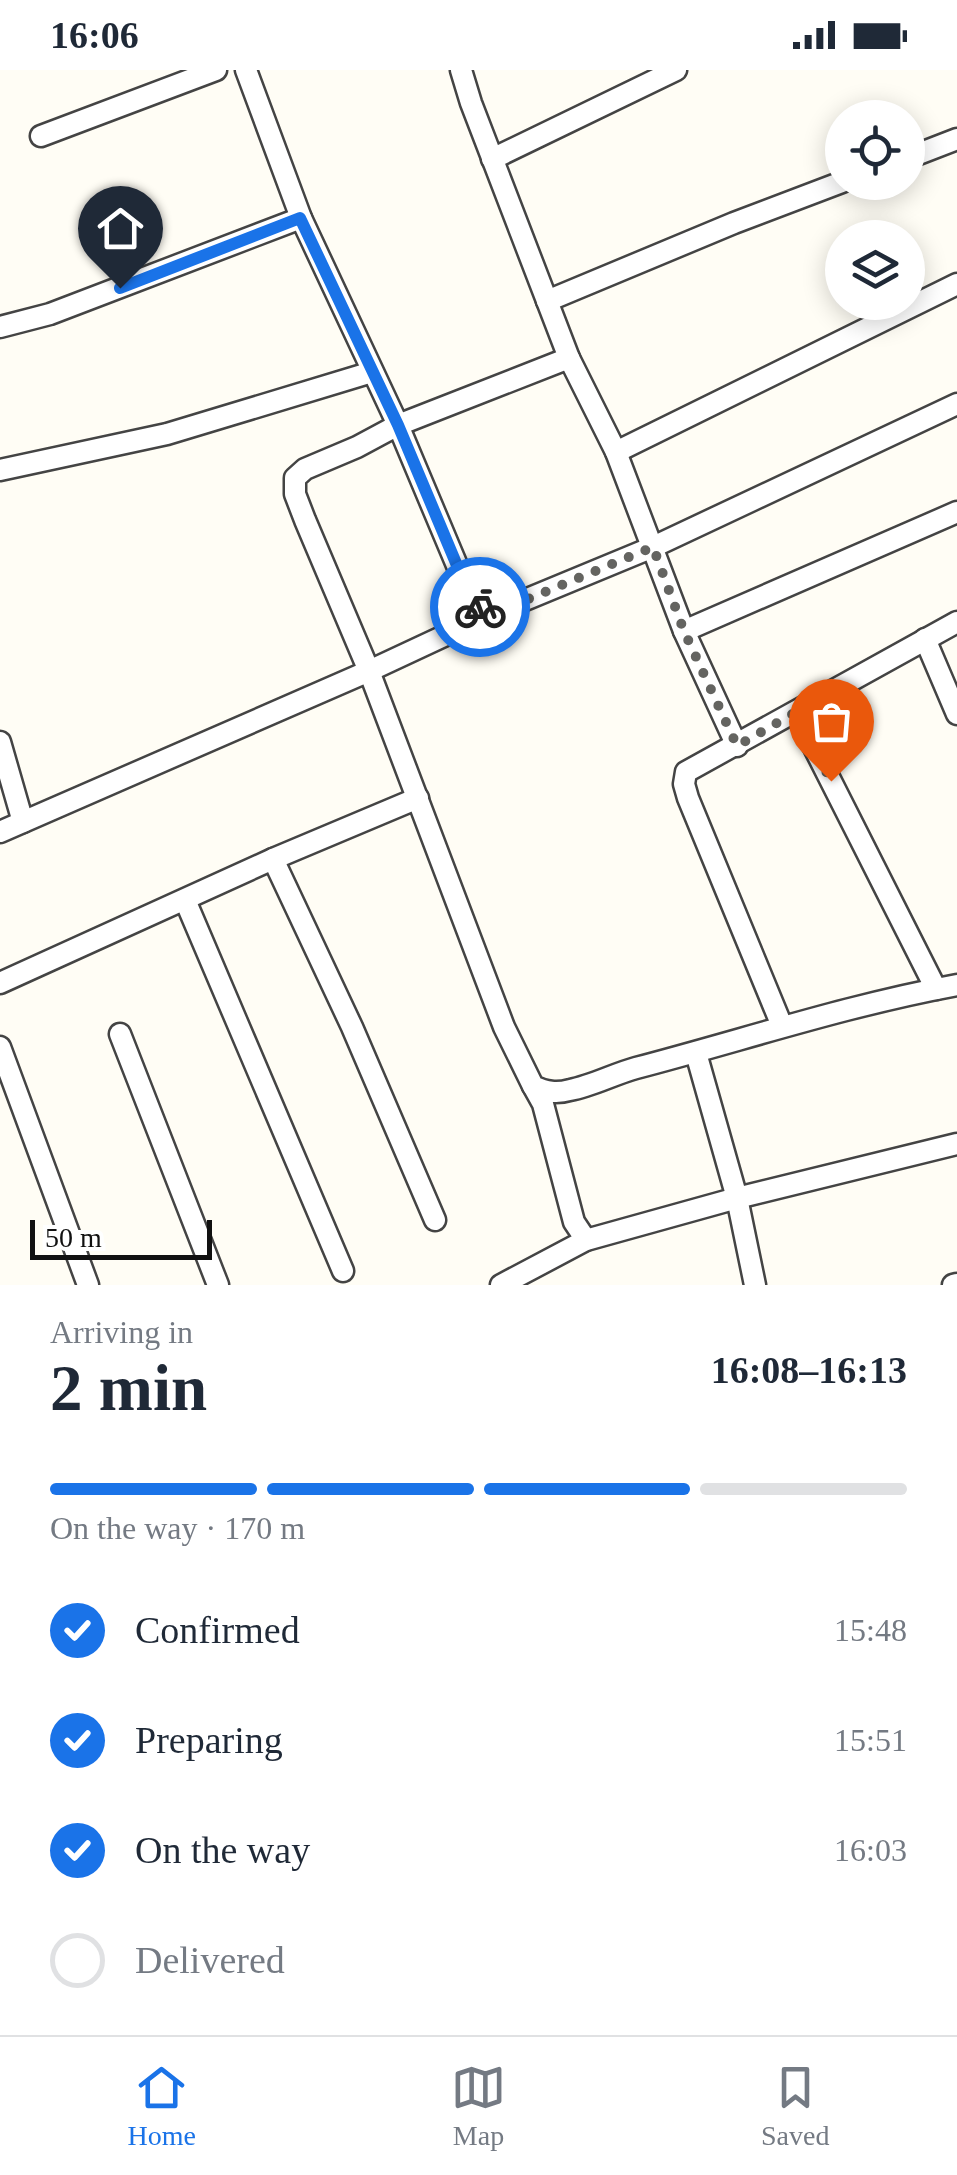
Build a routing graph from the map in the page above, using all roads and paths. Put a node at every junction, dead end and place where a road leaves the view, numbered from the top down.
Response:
1 (216, 70) edge
2 (246, 70) edge
3 (461, 70) edge
4 (676, 70) edge
5 (40, 136) dead end
6 (957, 139) edge
7 (925, 151) edge
8 (492, 159) junction
9 (825, 188) edge
10 (300, 218) junction
11 (957, 284) edge
12 (547, 301) junction
13 (0, 327) edge
14 (569, 358) junction
15 (372, 372) junction
16 (957, 404) edge
17 (398, 425) junction
18 (616, 452) junction
19 (0, 470) edge
20 (957, 512) edge
21 (653, 547) junction
22 (492, 614) junction
23 (957, 622) edge
24 (684, 631) junction
25 (925, 640) junction
26 (369, 671) junction
27 (796, 712) junction
28 (957, 714) edge
29 (0, 742) edge
30 (737, 746) junction
31 (418, 798) junction
32 (22, 822) junction
33 (0, 832) edge
34 (273, 859) junction
35 (184, 900) junction
36 (0, 983) edge
37 (947, 987) edge
38 (782, 1026) junction
39 (120, 1034) dead end
40 (0, 1047) edge
41 (696, 1052) junction
42 (533, 1086) junction
43 (957, 1144) edge
44 (737, 1198) junction
45 (435, 1220) dead end
46 (586, 1240) junction
47 (343, 1271) dead end
48 (88, 1285) edge
49 (218, 1285) edge
50 (501, 1285) edge
51 (755, 1285) edge

1 - 5 street
2 - 10 street
3 - 8 street
4 - 8 street
6 - 7 street
8 - 12 street
9 - 12 street
10 - 13 street
10 - 15 street
11 - 18 street
12 - 14 street
14 - 17 street
14 - 18 street
15 - 17 street
15 - 19 street
16 - 21 street
17 - 22 street
17 - 26 street
18 - 21 street
20 - 24 street
21 - 22 street
21 - 24 street
22 - 26 street
23 - 25 street
24 - 30 street
25 - 27 street
25 - 28 street
26 - 31 street
26 - 32 street
27 - 30 street
27 - 37 street
29 - 32 street
30 - 38 street
31 - 34 street
31 - 42 street
32 - 33 street
34 - 35 street
34 - 45 street
35 - 36 street
35 - 47 street
37 - 38 street
38 - 41 street
39 - 49 street
40 - 48 street
41 - 42 street
41 - 44 street
42 - 46 street
43 - 44 street
44 - 46 street
44 - 51 street
46 - 50 street

